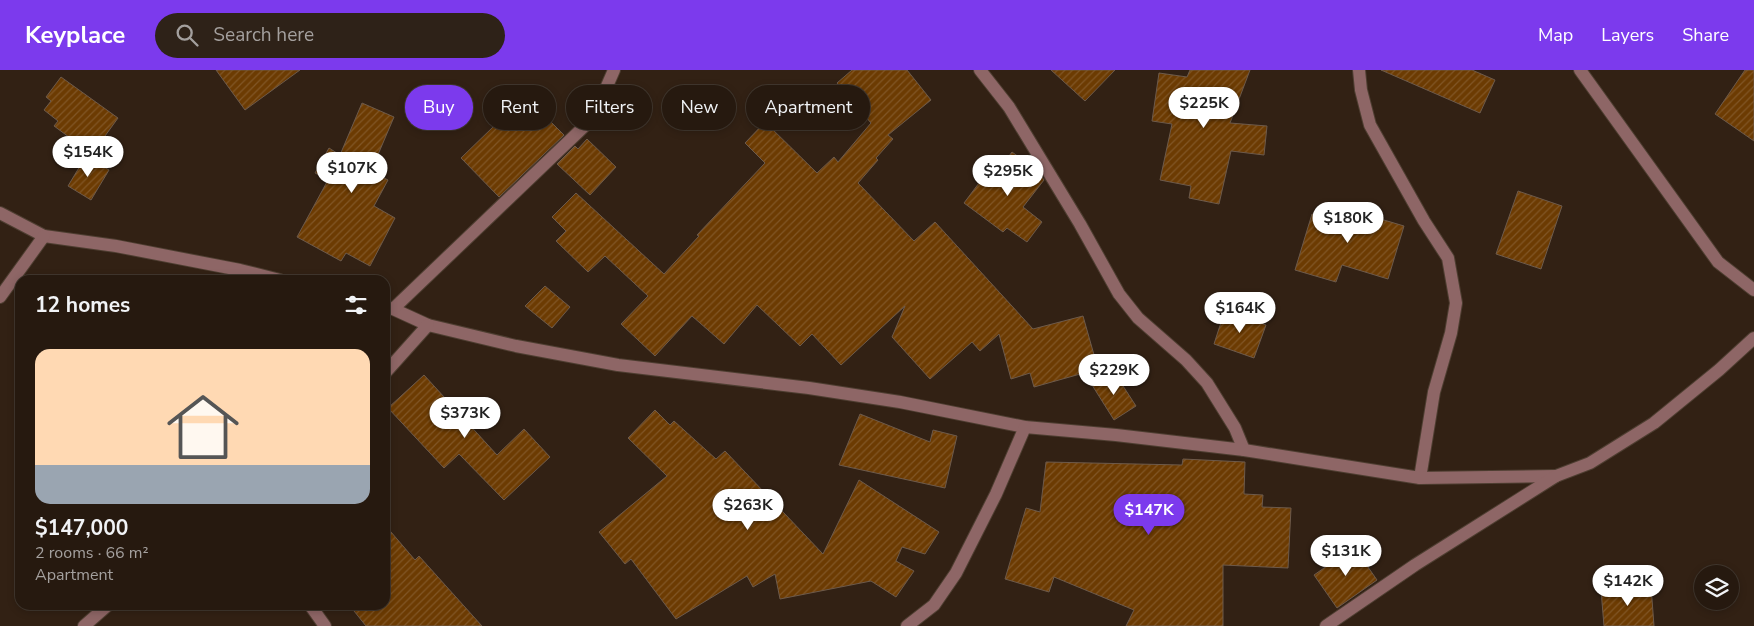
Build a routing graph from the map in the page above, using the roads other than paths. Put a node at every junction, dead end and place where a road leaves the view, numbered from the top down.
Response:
1 (614, 70) edge
2 (980, 70) edge
3 (1359, 70) edge
4 (1580, 70) edge
5 (0, 213) edge
6 (44, 236) junction
7 (16, 275) edge
8 (260, 275) edge
9 (15, 276) edge
10 (1754, 290) edge
11 (0, 297) edge
12 (390, 307) edge
13 (390, 308) edge
14 (428, 325) junction
15 (1754, 338) edge
16 (390, 367) edge
17 (1025, 427) junction
18 (1244, 450) junction
19 (1556, 476) junction
20 (1420, 478) junction
21 (102, 610) edge
22 (314, 610) edge
23 (84, 626) edge
24 (326, 626) edge
25 (907, 626) edge
26 (1326, 626) edge

1 - 12 street
2 - 18 street
3 - 20 street
4 - 10 street
5 - 6 street
6 - 7 street
6 - 8 street
9 - 11 street
13 - 14 street
14 - 16 street
14 - 17 street
15 - 19 street
17 - 18 street
17 - 25 street
18 - 20 street
19 - 20 street
19 - 26 street
21 - 23 street
22 - 24 street

